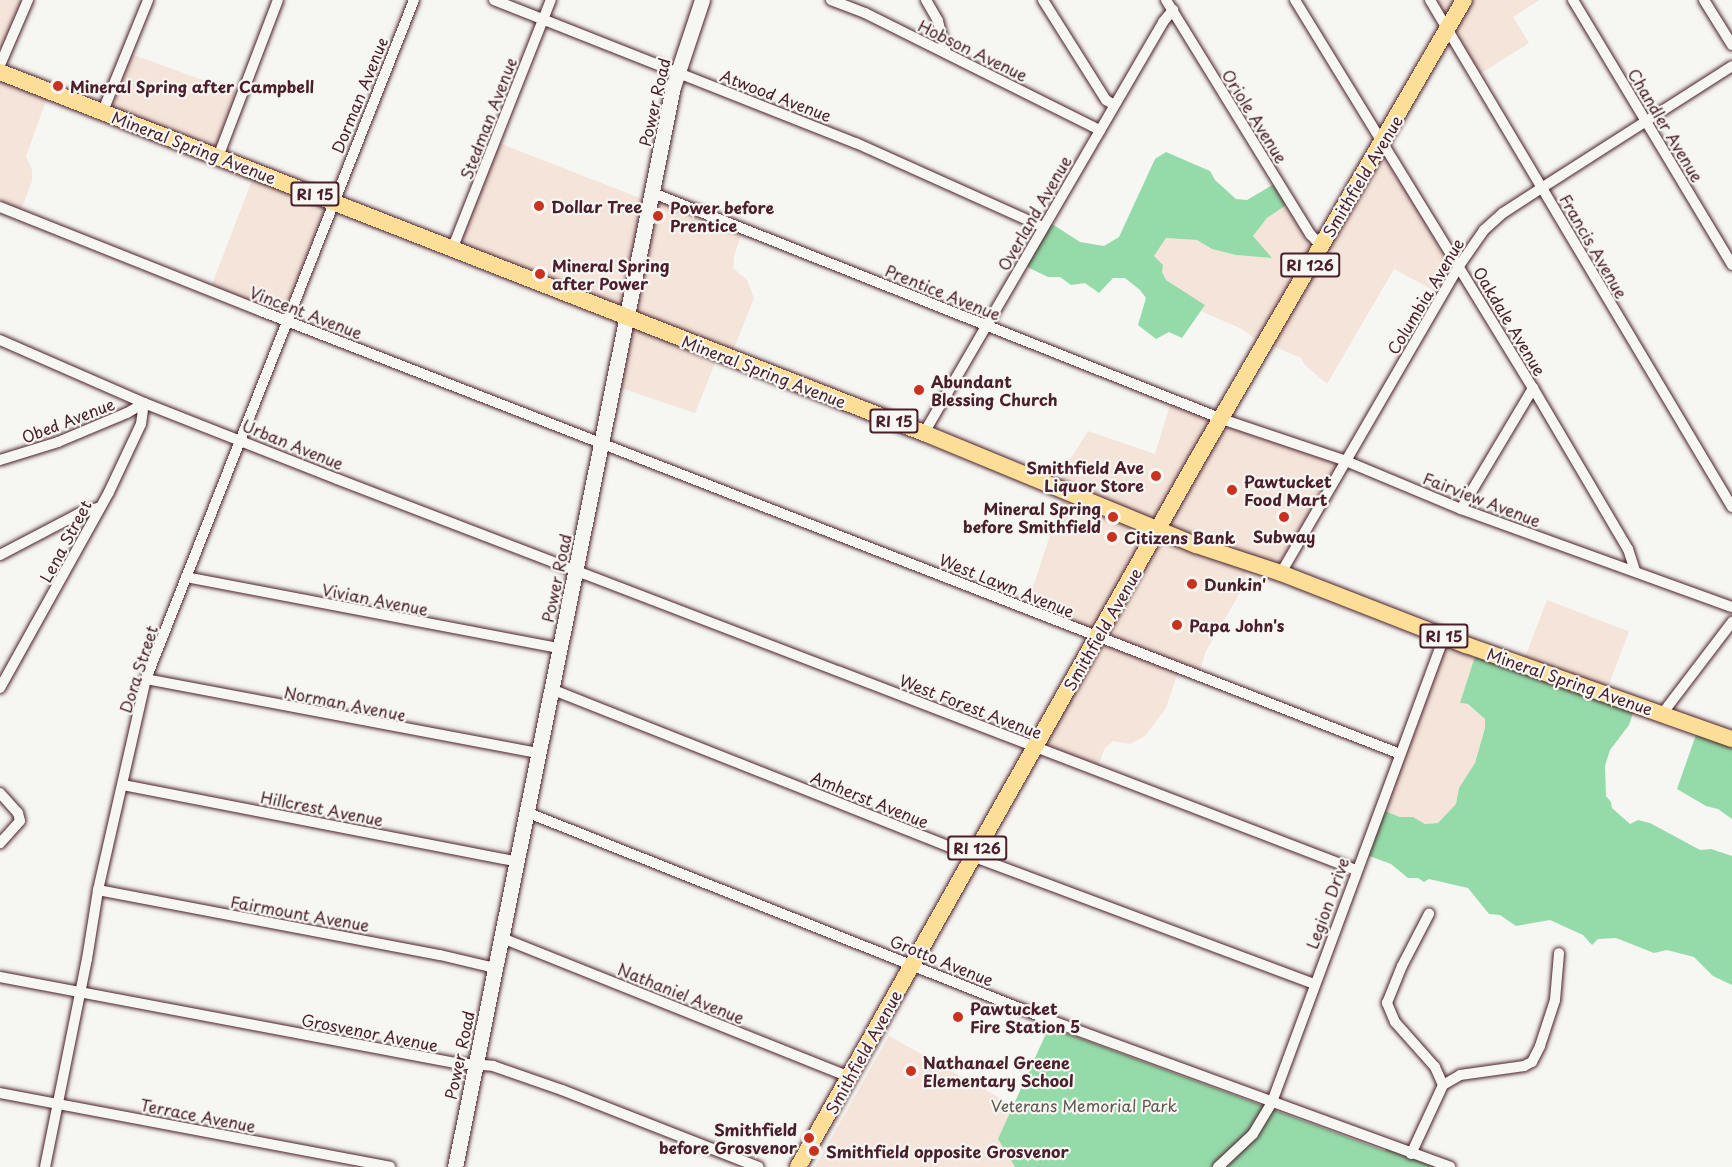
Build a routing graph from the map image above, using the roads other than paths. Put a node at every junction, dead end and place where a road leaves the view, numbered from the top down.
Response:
1 (28, 0) edge
2 (148, 0) edge
3 (279, 0) edge
4 (414, 0) edge
5 (494, 0) edge
6 (551, 0) edge
7 (702, 0) edge
8 (831, 0) edge
9 (926, 0) edge
10 (1043, 0) edge
11 (1166, 0) edge
12 (1295, 0) edge
13 (1430, 0) edge
14 (1464, 0) edge
15 (1573, 0) edge
16 (1704, 0) edge
17 (1173, 10) junction
18 (543, 20) junction
19 (1447, 29) junction
20 (1732, 45) edge
21 (946, 52) junction
22 (0, 65) edge
23 (1732, 66) edge
24 (0, 72) edge
25 (677, 74) junction
26 (1114, 105) junction
27 (104, 111) junction
28 (1646, 120) junction
29 (1100, 130) junction
30 (1383, 142) junction
31 (218, 157) junction
32 (1543, 187) junction
33 (653, 193) junction
34 (334, 201) junction
35 (0, 207) edge
36 (1043, 227) junction
37 (1321, 246) junction
38 (453, 247) junction
39 (1732, 265) edge
40 (1459, 266) junction
41 (629, 318) junction
42 (286, 320) junction
43 (988, 326) junction
44 (0, 340) edge
45 (1533, 388) junction
46 (144, 403) junction
47 (1222, 419) junction
48 (924, 433) junction
49 (240, 439) junction
50 (603, 443) junction
51 (0, 460) edge
52 (1346, 461) junction
53 (1732, 507) edge
54 (98, 508) junction
55 (1461, 509) junction
56 (1158, 530) junction
57 (0, 555) edge
58 (576, 570) junction
59 (1635, 570) junction
60 (1281, 573) junction
61 (186, 576) junction
62 (1732, 607) edge
63 (1732, 621) edge
64 (1444, 636) junction
65 (1097, 638) junction
66 (559, 648) junction
67 (146, 680) junction
68 (0, 688) edge
69 (551, 689) junction
70 (1662, 714) junction
71 (1732, 739) edge
72 (1034, 747) junction
73 (538, 753) junction
74 (1400, 754) junction
75 (123, 785) junction
76 (0, 793) edge
77 (526, 812) junction
78 (0, 843) edge
79 (972, 856) junction
80 (515, 861) junction
81 (1356, 870) junction
82 (98, 890) junction
83 (1429, 914) dead end
84 (502, 938) junction
85 (1559, 953) dead end
86 (912, 964) junction
87 (495, 968) junction
88 (0, 977) edge
89 (1314, 984) junction
90 (80, 992) junction
91 (474, 1065) junction
92 (849, 1077) junction
93 (1443, 1085) junction
94 (0, 1093) edge
95 (57, 1102) junction
96 (1272, 1102) junction
97 (1411, 1154) junction
98 (45, 1167) edge
99 (390, 1167) edge
100 (455, 1167) edge
101 (758, 1167) edge
102 (798, 1167) edge
103 (1218, 1167) edge
104 (1450, 1167) edge

1 - 22 street
2 - 27 street
3 - 31 street
4 - 34 street, Dorman Avenue
5 - 18 street, Atwood Avenue
6 - 18 street, Stedman Avenue
7 - 25 main road, Power Road
8 - 21 street, Hobson Avenue
9 - 21 street
10 - 26 street
11 - 17 street, Oriole Avenue
12 - 30 street, Oakdale Avenue
13 - 19 street, Francis Avenue
14 - 19 main road, Smithfield Avenue / RI 126
15 - 28 street, Chandler Avenue
16 - 20 street
17 - 26 street, Overland Avenue
17 - 37 street, Oriole Avenue
18 - 25 street, Atwood Avenue
18 - 38 street, Stedman Avenue
19 - 30 main road, Smithfield Avenue / RI 126
19 - 32 street, Francis Avenue
21 - 29 street, Hobson Avenue
23 - 28 street, Columbia Avenue
24 - 27 main road, Mineral Spring Avenue / RI 15
25 - 33 main road, Power Road
25 - 36 street, Atwood Avenue
26 - 29 street, Overland Avenue
27 - 31 main road, Mineral Spring Avenue / RI 15
28 - 32 street, Columbia Avenue
28 - 39 street, Chandler Avenue
29 - 36 street, Overland Avenue
30 - 37 main road, Smithfield Avenue / RI 126
30 - 40 street, Oakdale Avenue
31 - 34 main road, Mineral Spring Avenue / RI 15
32 - 40 street, Columbia Avenue
32 - 53 street, Francis Avenue
33 - 41 main road, Power Road
33 - 43 street, Prentice Avenue
34 - 38 main road, Mineral Spring Avenue / RI 15
34 - 42 street, Dora Street
35 - 42 street, Vincent Avenue
36 - 43 street, Overland Avenue
37 - 47 main road, Smithfield Avenue / RI 126
38 - 41 main road, Mineral Spring Avenue / RI 15
40 - 45 street, Oakdale Avenue
40 - 52 street, Columbia Avenue
41 - 48 main road, Mineral Spring Avenue / RI 15
41 - 50 main road, Power Road
42 - 49 street, Dora Street
42 - 50 street, Vincent Avenue
43 - 47 street, Prentice Avenue
43 - 48 street, Overland Avenue
44 - 46 street, Urban Avenue
45 - 55 street
45 - 59 street, Oakdale Avenue
46 - 49 street, Urban Avenue
46 - 51 street, Obed Avenue
46 - 54 street, Lena Street
47 - 52 street, Fairview Avenue
47 - 56 main road, Smithfield Avenue / RI 126
48 - 56 main road, Mineral Spring Avenue / RI 15
49 - 58 street, Urban Avenue
49 - 61 street, Dora Street
50 - 58 main road, Power Road
50 - 65 street, West Lawn Avenue
52 - 55 street, Fairview Avenue
52 - 60 street, Columbia Avenue
54 - 57 street
54 - 68 street, Lena Street
55 - 59 street, Fairview Avenue
56 - 60 main road, Mineral Spring Avenue / RI 15
56 - 65 main road, Smithfield Avenue / RI 126
58 - 66 main road, Power Road
58 - 72 street, West Forest Avenue
59 - 62 street, Fairview Avenue
60 - 64 main road, Mineral Spring Avenue / RI 15
61 - 66 street, Vivian Avenue
61 - 67 street, Dora Street
63 - 70 street
64 - 70 main road, Mineral Spring Avenue / RI 15
64 - 74 street, Legion Drive
65 - 72 main road, Smithfield Avenue / RI 126
65 - 74 street, West Lawn Avenue
66 - 69 main road, Power Road
67 - 73 street, Norman Avenue
67 - 75 street, Dora Street
69 - 73 main road, Power Road
69 - 79 street, Amherst Avenue
70 - 71 main road, Mineral Spring Avenue / RI 15
72 - 79 main road, Smithfield Avenue / RI 126
72 - 81 street, West Forest Avenue
73 - 77 main road, Power Road
74 - 81 street, Legion Drive
75 - 80 street, Hillcrest Avenue
75 - 82 street, Dora Street
76 - 78 street
77 - 80 main road, Power Road
77 - 86 street, Grotto Avenue
79 - 86 main road, Smithfield Avenue / RI 126
79 - 89 street, Amherst Avenue
80 - 84 main road, Power Road
81 - 89 street, Legion Drive
82 - 87 street, Fairmount Avenue
82 - 90 street, Dora Street
83 - 93 street
84 - 87 main road, Power Road
84 - 92 street, Nathaniel Avenue
85 - 93 street
86 - 92 main road, Smithfield Avenue / RI 126
86 - 96 street, Grotto Avenue
87 - 91 main road, Power Road
88 - 90 street, Grosvenor Avenue
89 - 96 street, Legion Drive
90 - 91 street, Grosvenor Avenue
90 - 95 street, Dora Street
91 - 100 main road, Power Road
91 - 101 street, Grosvenor Avenue
92 - 102 main road, Smithfield Avenue / RI 126
93 - 97 street
94 - 95 street, Terrace Avenue
95 - 98 street, Dora Street
95 - 99 street, Terrace Avenue
96 - 97 street, Grotto Avenue
96 - 103 street, Legion Drive
97 - 104 street, Grotto Avenue

